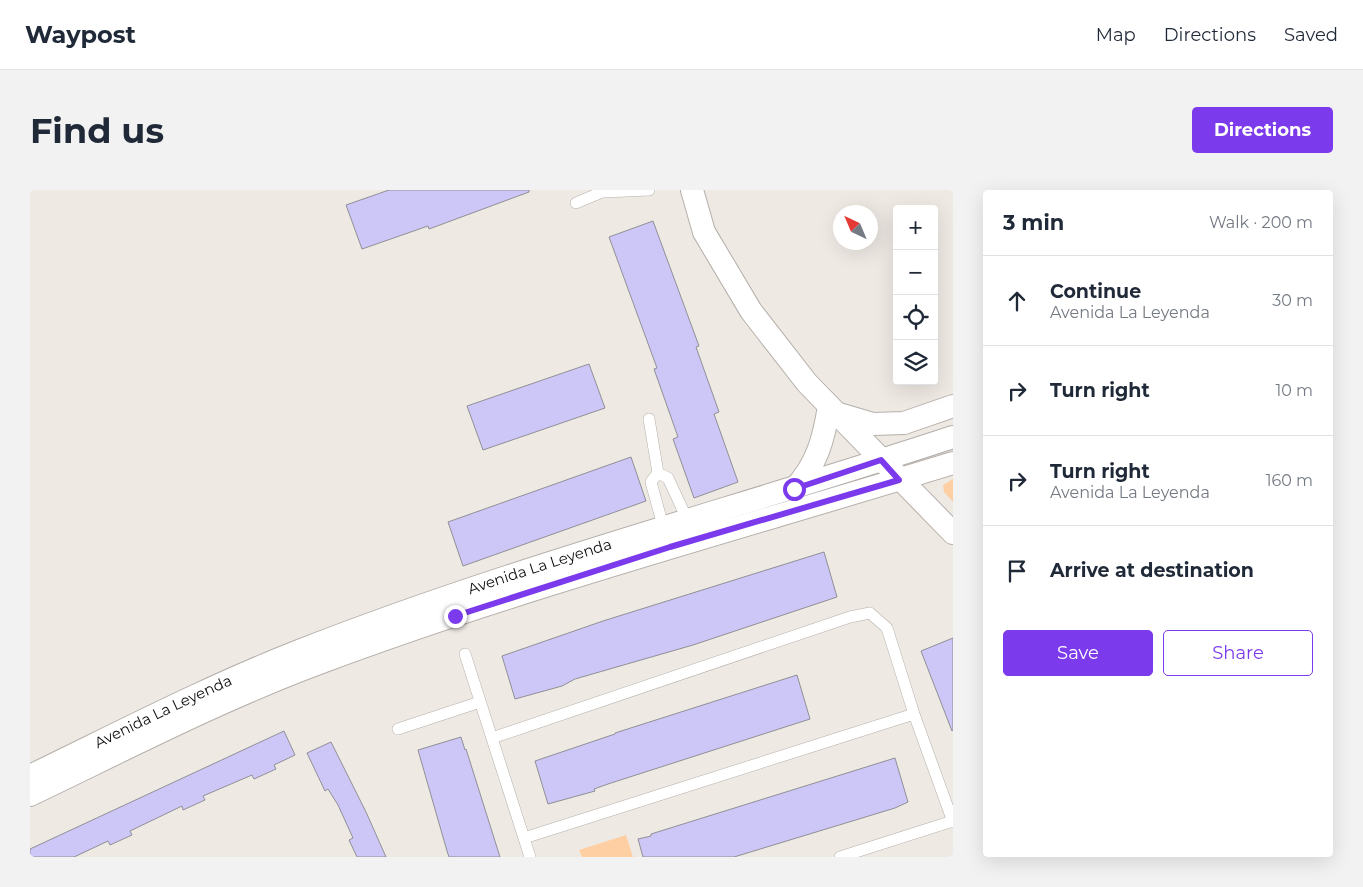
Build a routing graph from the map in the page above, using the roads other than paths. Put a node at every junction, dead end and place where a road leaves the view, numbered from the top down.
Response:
1 (648, 190) edge
2 (692, 190) edge
3 (605, 191) edge
4 (576, 204) dead end
5 (953, 406) edge
6 (832, 410) junction
7 (649, 419) dead end
8 (953, 437) edge
9 (881, 460) junction
10 (953, 463) edge
11 (658, 473) junction
12 (899, 480) junction
13 (794, 489) junction
14 (687, 518) junction
15 (662, 526) junction
16 (953, 533) edge
17 (465, 654) dead end
18 (480, 702) junction
19 (914, 714) junction
20 (398, 728) dead end
21 (492, 738) junction
22 (30, 776) edge
23 (30, 794) edge
24 (953, 821) edge
25 (524, 838) junction
26 (530, 857) edge
27 (840, 857) edge

1 - 3 lane
2 - 6 street
3 - 4 lane
5 - 6 street
6 - 9 street
6 - 13 street
7 - 11 lane
8 - 9 street, Avenida La Leyenda
9 - 12 street
9 - 13 street, Avenida La Leyenda
10 - 12 street, Avenida La Leyenda
11 - 14 lane
11 - 15 lane
12 - 16 street
12 - 23 street, Avenida La Leyenda
13 - 14 street, Avenida La Leyenda
14 - 15 street, Avenida La Leyenda
15 - 22 street, Avenida La Leyenda
17 - 18 lane
18 - 20 lane
18 - 21 lane
19 - 21 lane
19 - 24 lane
19 - 25 lane
21 - 25 lane
24 - 27 lane
25 - 26 lane

